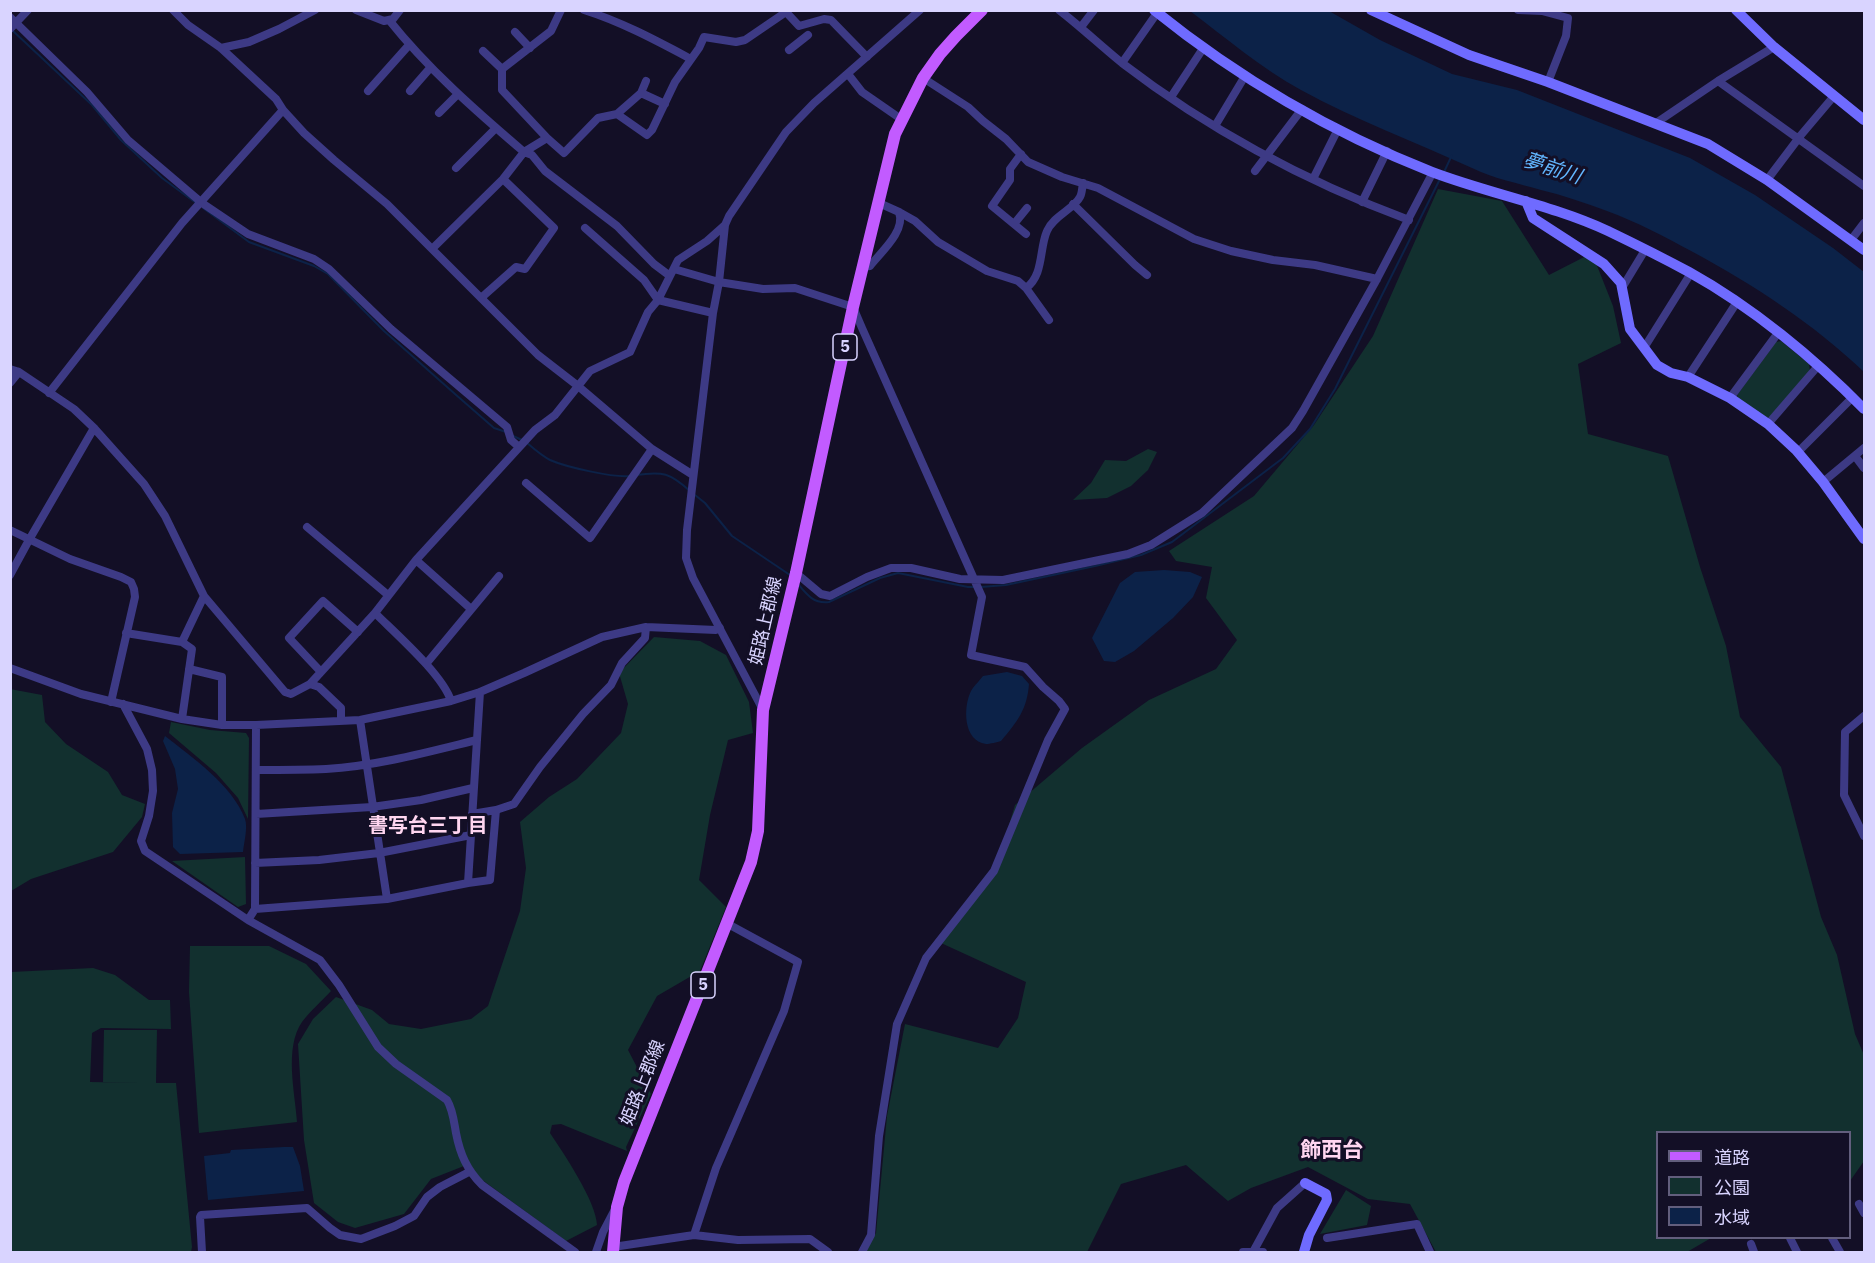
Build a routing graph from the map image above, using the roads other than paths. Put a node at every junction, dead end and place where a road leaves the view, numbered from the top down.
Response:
1 (28, 10) edge
2 (173, 10) edge
3 (315, 10) edge
4 (356, 10) edge
5 (400, 10) edge
6 (561, 10) edge
7 (584, 10) edge
8 (920, 10) edge
9 (982, 10) edge
10 (1059, 10) edge
11 (1094, 10) edge
12 (1518, 10) edge
13 (1736, 10) edge
14 (1373, 11) edge
15 (1156, 12) edge
16 (389, 20) junction
17 (12, 23) edge
18 (1081, 27) junction
19 (515, 32) dead end
20 (808, 35) dead end
21 (409, 45) junction
22 (1204, 47) junction
23 (1774, 47) junction
24 (221, 48) junction
25 (530, 48) junction
26 (483, 51) dead end
27 (789, 51) dead end
28 (867, 57) junction
29 (691, 59) junction
30 (1122, 63) junction
31 (431, 67) junction
32 (501, 69) junction
33 (848, 74) junction
34 (1245, 76) junction
35 (923, 78) junction
36 (646, 81) dead end
37 (1719, 81) junction
38 (1548, 82) junction
39 (368, 91) dead end
40 (410, 91) dead end
41 (641, 93) junction
42 (458, 94) junction
43 (1834, 96) junction
44 (1171, 97) junction
45 (665, 104) junction
46 (1302, 109) junction
47 (283, 110) junction
48 (439, 113) dead end
49 (617, 114) junction
50 (901, 119) junction
51 (1864, 120) edge
52 (1656, 123) junction
53 (1215, 126) junction
54 (496, 128) junction
55 (1338, 129) junction
56 (547, 138) junction
57 (1798, 140) junction
58 (1387, 151) junction
59 (524, 152) junction
60 (1021, 154) junction
61 (1267, 154) junction
62 (456, 168) dead end
63 (1255, 171) dead end
64 (1432, 172) junction
65 (502, 179) junction
66 (1313, 179) junction
67 (1767, 180) junction
68 (1083, 183) junction
69 (1864, 186) edge
70 (1526, 201) junction
71 (1362, 202) junction
72 (202, 203) junction
73 (879, 204) junction
74 (1073, 204) junction
75 (1027, 208) dead end
76 (899, 212) junction
77 (1409, 220) junction
78 (1864, 223) edge
79 (1014, 224) junction
80 (725, 225) junction
81 (585, 228) dead end
82 (1026, 234) dead end
83 (1851, 240) junction
84 (433, 248) junction
85 (1645, 250) junction
86 (1864, 250) edge
87 (1135, 265) junction
88 (863, 267) junction
89 (1129, 272) dead end
90 (672, 273) junction
91 (1691, 273) junction
92 (1147, 275) dead end
93 (1377, 279) junction
94 (719, 282) junction
95 (1026, 288) junction
96 (1622, 288) junction
97 (482, 298) junction
98 (658, 300) junction
99 (1737, 302) junction
100 (853, 307) junction
101 (712, 313) junction
102 (1049, 320) dead end
103 (1778, 333) junction
104 (1644, 348) junction
105 (1818, 366) junction
106 (10, 369) edge
107 (19, 372) junction
108 (1688, 377) junction
109 (10, 383) edge
110 (578, 386) junction
111 (50, 393) junction
112 (1853, 397) junction
113 (1730, 398) junction
114 (1864, 408) edge
115 (1768, 424) junction
116 (94, 428) junction
117 (519, 447) junction
118 (1864, 448) edge
119 (652, 449) junction
120 (1798, 452) junction
121 (1855, 456) junction
122 (1864, 468) edge
123 (693, 475) junction
124 (1822, 482) junction
125 (526, 483) dead end
126 (307, 527) dead end
127 (10, 530) edge
128 (1864, 539) edge
129 (29, 540) junction
130 (416, 560) junction
131 (796, 573) junction
132 (10, 575) edge
133 (499, 576) dead end
134 (974, 580) junction
135 (388, 596) junction
136 (204, 597) junction
137 (471, 609) junction
138 (375, 613) junction
139 (646, 627) junction
140 (720, 628) junction
141 (358, 632) junction
142 (126, 633) junction
143 (182, 642) junction
144 (426, 664) junction
145 (10, 668) edge
146 (189, 669) junction
147 (321, 672) junction
148 (309, 684) junction
149 (480, 692) junction
150 (451, 701) junction
151 (111, 702) junction
152 (123, 704) junction
153 (763, 711) junction
154 (1864, 716) edge
155 (182, 719) junction
156 (360, 720) junction
157 (341, 721) junction
158 (222, 725) junction
159 (256, 725) junction
160 (477, 741) junction
161 (366, 764) junction
162 (256, 770) junction
163 (473, 788) junction
164 (372, 807) junction
165 (496, 810) junction
166 (256, 814) junction
167 (472, 814) junction
168 (471, 835) junction
169 (1864, 836) edge
170 (379, 853) junction
171 (255, 863) junction
172 (468, 883) junction
173 (387, 899) junction
174 (255, 909) junction
175 (248, 920) junction
176 (728, 924) junction
177 (469, 1172) junction
178 (1305, 1183) joint
179 (1859, 1204) dead end
180 (617, 1207) junction
181 (1864, 1213) edge
182 (694, 1235) junction
183 (1327, 1238) dead end
184 (1751, 1244) dead end
185 (613, 1250) edge
186 (1253, 1251) edge
187 (202, 1252) edge
188 (575, 1252) edge
189 (596, 1252) edge
190 (828, 1252) edge
191 (862, 1252) edge
192 (1243, 1252) edge
193 (1263, 1252) edge
194 (1305, 1252) edge
195 (1430, 1252) edge
196 (1754, 1252) edge

1 - 17 street
2 - 24 street
3 - 24 street
4 - 16 street
5 - 16 street
6 - 25 street
7 - 29 street
8 - 28 street
9 - 35 main road, 姫路上郡線 / 5
10 - 18 street
11 - 18 street
12 - 38 street
13 - 23 street
14 - 38 street
15 - 22 street
15 - 30 street
16 - 21 street
17 - 72 street
18 - 30 street
19 - 25 street
20 - 27 street
21 - 31 street
21 - 39 street
22 - 34 street
22 - 44 street
23 - 37 street
23 - 43 street
24 - 47 street
25 - 32 street
26 - 32 street
28 - 29 street
28 - 33 street
29 - 45 street
30 - 44 street
31 - 40 street
31 - 42 street
32 - 56 street
33 - 50 street
33 - 80 street
34 - 46 street
34 - 53 street
35 - 50 main road, 姫路上郡線 / 5
35 - 60 street
36 - 41 street
37 - 52 street
37 - 57 street
38 - 52 street
41 - 45 street
41 - 49 street
42 - 48 street
42 - 54 street
43 - 51 street
43 - 57 street
44 - 53 street
45 - 49 street
46 - 55 street
46 - 61 street
47 - 72 street
47 - 84 street
49 - 56 street
50 - 73 main road, 姫路上郡線 / 5
52 - 67 street
53 - 61 street
54 - 59 street
54 - 62 street
55 - 58 street
55 - 66 street
56 - 59 street
57 - 67 street
57 - 69 street
58 - 64 street
58 - 71 street
59 - 65 street
59 - 90 street
60 - 68 street
60 - 79 street
61 - 63 street
61 - 66 street
64 - 70 street
64 - 77 street
65 - 84 street
65 - 97 street
66 - 71 street
67 - 83 street
68 - 74 street
68 - 93 street
70 - 85 street
70 - 96 street
71 - 77 street
72 - 111 street
72 - 117 street
73 - 76 street
73 - 88 main road, 姫路上郡線 / 5
74 - 87 street
74 - 95 street
75 - 79 street
76 - 88 street
76 - 95 street
77 - 93 street
78 - 83 street
79 - 82 street
80 - 90 street
80 - 94 street
81 - 98 street
83 - 86 street
84 - 97 street
85 - 91 street
85 - 96 street
87 - 89 street
87 - 92 street
88 - 100 main road, 姫路上郡線 / 5
90 - 94 street
90 - 98 street
91 - 99 street
91 - 104 street
93 - 134 street
94 - 100 street
94 - 101 street
95 - 102 street
96 - 104 street
97 - 110 street
98 - 101 street
98 - 110 street
99 - 103 street
99 - 108 street
100 - 131 main road, 姫路上郡線 / 5
100 - 134 street
101 - 123 street
103 - 105 street
103 - 113 street
104 - 108 street
105 - 112 street
105 - 115 street
106 - 107 street
107 - 109 street
107 - 111 street
108 - 113 street
110 - 117 street
110 - 119 street
111 - 116 street
112 - 114 street
112 - 120 street
113 - 115 street
115 - 120 street
116 - 129 street
116 - 136 street
117 - 130 street
118 - 121 street
119 - 123 street
119 - 125 street
120 - 124 street
121 - 122 street
121 - 124 street
123 - 140 street
124 - 128 street
126 - 135 street
127 - 129 street
129 - 132 street
129 - 142 street
130 - 135 street
130 - 137 street
131 - 134 street
131 - 153 main road, 姫路上郡線 / 5
133 - 137 street
134 - 191 street
135 - 138 street
136 - 143 street
136 - 148 street
137 - 144 street
138 - 141 street
138 - 144 street
139 - 140 street
139 - 149 street
139 - 165 street
140 - 153 street
141 - 147 street
141 - 147 street
142 - 143 street
142 - 151 street
143 - 146 street
144 - 150 street
145 - 151 street
146 - 155 street
146 - 158 street
147 - 148 street
148 - 157 street
149 - 150 street
149 - 160 street
150 - 156 street
151 - 152 street
152 - 155 street
152 - 175 street
153 - 176 main road, 姫路上郡線 / 5
154 - 169 street
155 - 158 street
156 - 157 street
156 - 161 street
157 - 159 street
158 - 159 street
159 - 162 street
160 - 161 street
160 - 163 street
161 - 162 street
161 - 164 street
162 - 166 street
163 - 164 street
163 - 167 street
164 - 166 street
164 - 170 street
165 - 167 street
165 - 172 street
166 - 171 street
167 - 168 street
168 - 170 street
168 - 172 street
170 - 171 street
170 - 173 street
171 - 174 street
172 - 173 street
173 - 174 street
174 - 175 street
175 - 177 street
176 - 180 main road, 姫路上郡線 / 5
176 - 182 street
177 - 187 street
177 - 188 street
178 - 186 street
178 - 194 street
179 - 181 street
180 - 185 main road, 姫路上郡線 / 5
180 - 189 street
182 - 185 street
182 - 190 street
183 - 195 street
184 - 196 street
186 - 192 street
186 - 193 street

